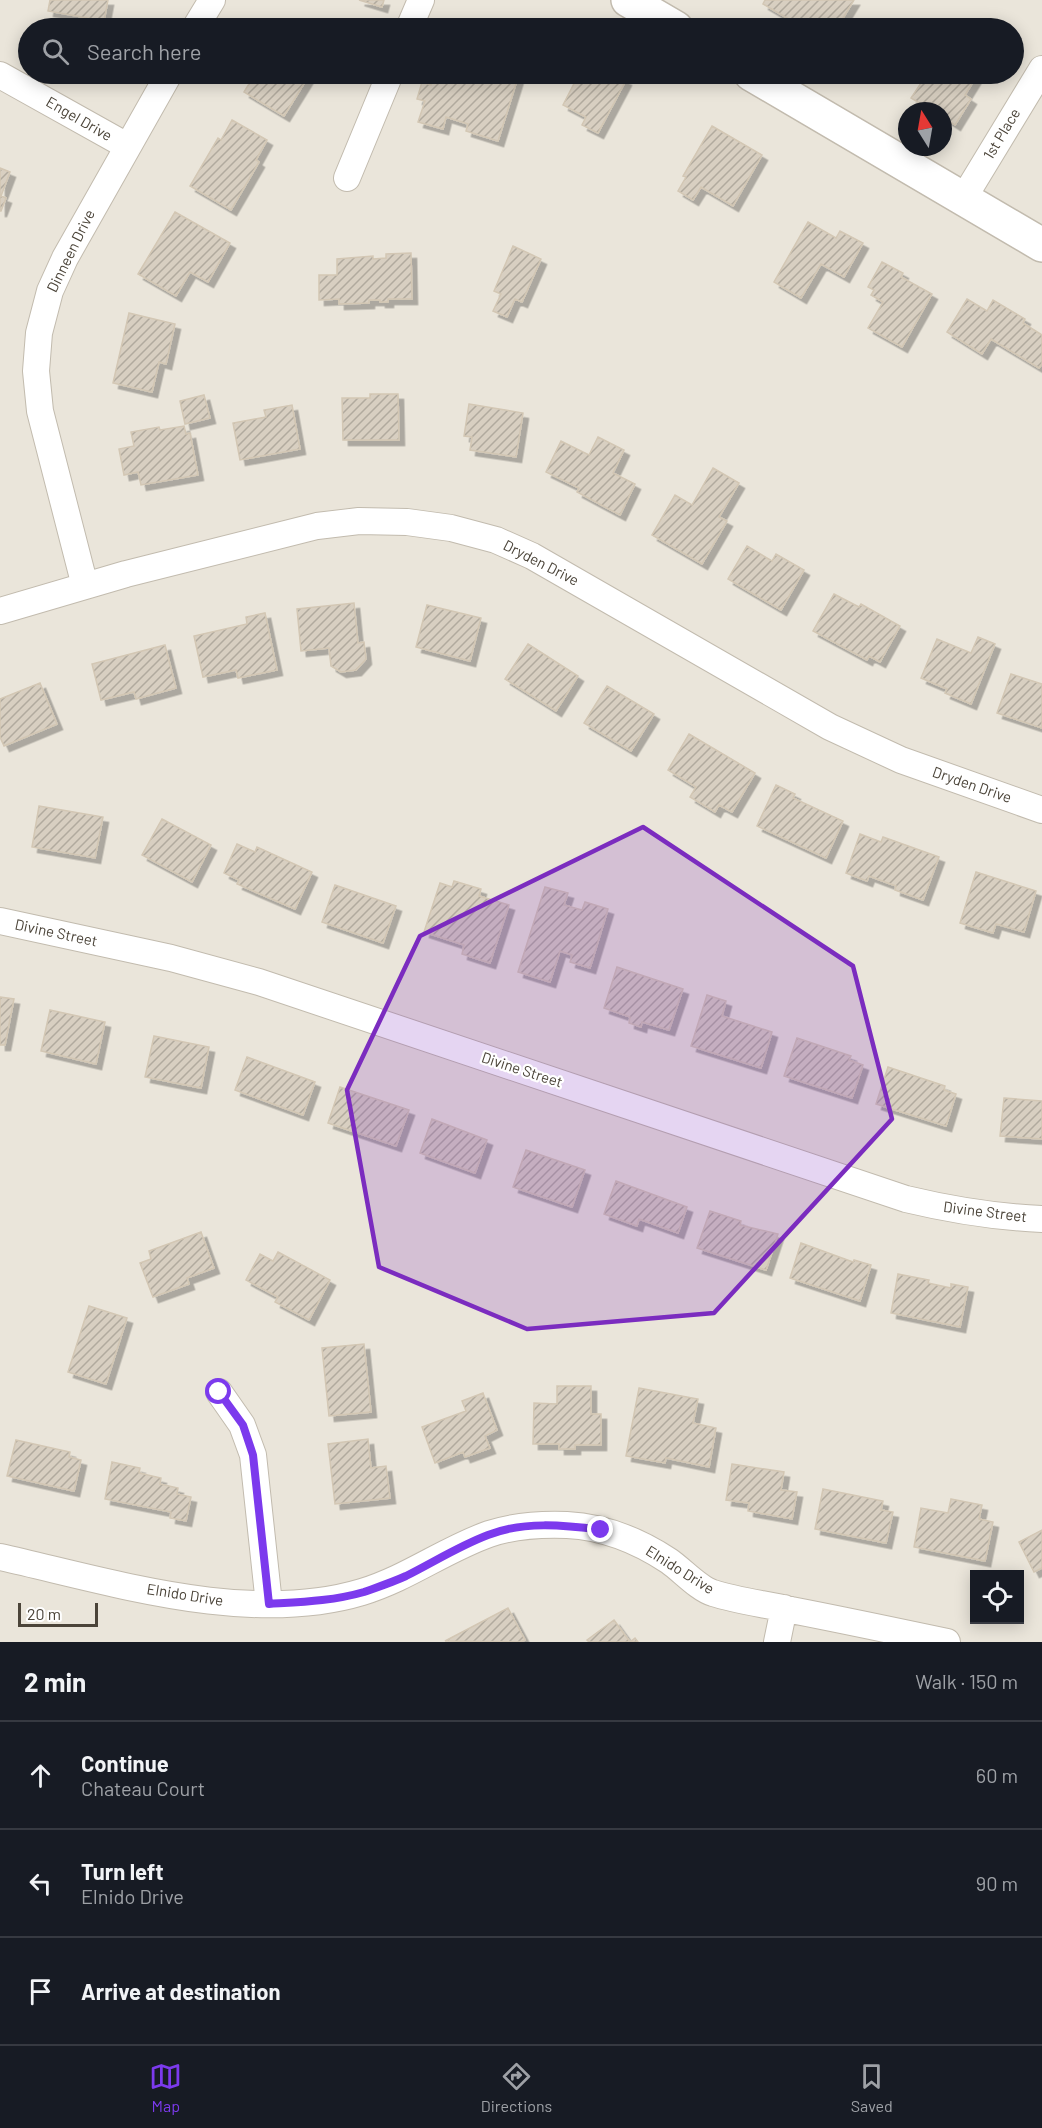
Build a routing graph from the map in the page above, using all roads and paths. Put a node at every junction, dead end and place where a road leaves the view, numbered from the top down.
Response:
1 (212, 0) edge
2 (421, 0) edge
3 (628, 0) edge
4 (201, 18) edge
5 (413, 18) edge
6 (659, 18) edge
7 (1042, 69) edge
8 (0, 75) edge
9 (163, 84) edge
10 (386, 84) edge
11 (769, 84) edge
12 (127, 146) junction
13 (347, 178) dead end
14 (963, 199) junction
15 (1042, 245) edge
16 (85, 586) junction
17 (0, 611) edge
18 (1042, 810) edge
19 (0, 921) edge
20 (1042, 1219) edge
21 (219, 1392) dead end
22 (0, 1557) edge
23 (269, 1604) junction
24 (784, 1608) junction
25 (777, 1642) edge
26 (946, 1642) edge

1 - 4 street
2 - 5 street
3 - 6 street
7 - 14 street, 1st Place
8 - 12 street, Engel Drive
9 - 12 street, Dinneen Drive
10 - 13 street
11 - 14 street
12 - 16 street, Dinneen Drive
14 - 15 street
16 - 17 street, Dryden Drive
16 - 18 street, Dryden Drive
19 - 20 street, Divine Street
21 - 23 street
22 - 23 street, Elnido Drive
23 - 24 street, Elnido Drive
24 - 25 street
24 - 26 street, Elnido Drive

